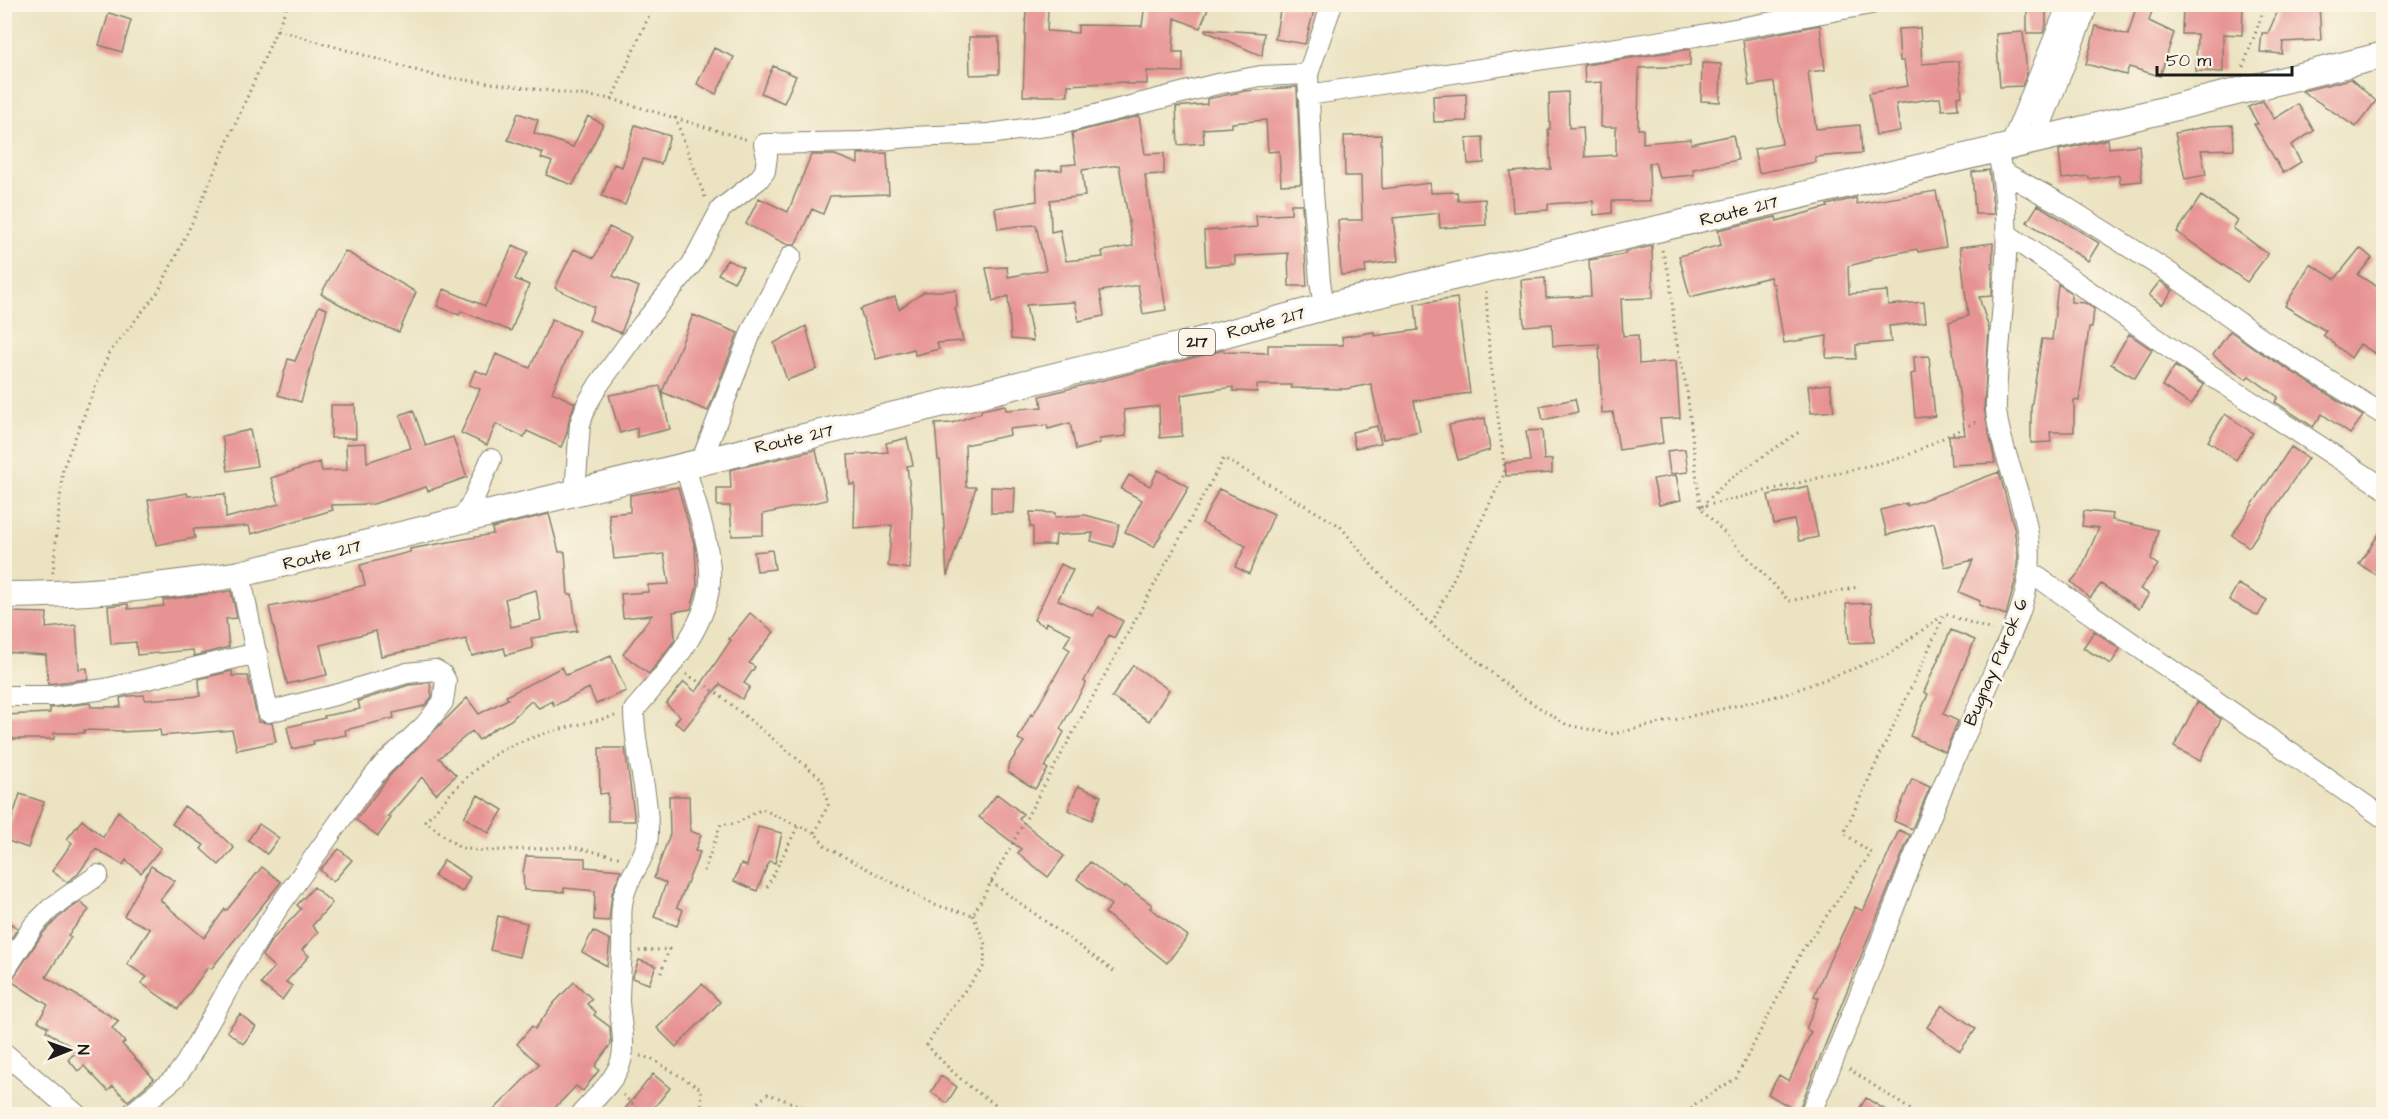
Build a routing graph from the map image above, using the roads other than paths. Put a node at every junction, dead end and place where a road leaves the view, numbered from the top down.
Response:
1 (1332, 4) edge
2 (1871, 4) edge
3 (2068, 4) edge
4 (2088, 4) edge
5 (2381, 59) edge
6 (1308, 74) junction
7 (1308, 95) junction
8 (2011, 151) junction
9 (2007, 234) junction
10 (791, 256) dead end
11 (1324, 307) junction
12 (2384, 415) edge
13 (491, 459) dead end
14 (693, 464) junction
15 (2384, 488) edge
16 (575, 494) junction
17 (462, 521) junction
18 (2029, 571) junction
19 (240, 574) junction
20 (4, 595) edge
21 (257, 653) junction
22 (4, 696) edge
23 (2384, 818) edge
24 (98, 875) dead end
25 (4, 972) edge
26 (4, 1053) edge
27 (76, 1114) edge
28 (131, 1114) edge
29 (581, 1114) edge
30 (1810, 1114) edge

1 - 6 street
2 - 7 street
3 - 8 street
4 - 8 street
5 - 8 main road, Route 217 / 217
6 - 7 street
6 - 16 street
7 - 11 street
8 - 9 street, Bugnay Purok 6
8 - 11 main road, Route 217 / 217
8 - 12 street
9 - 15 street
9 - 18 street, Bugnay Purok 6
10 - 14 street
11 - 14 main road, Route 217 / 217
13 - 17 street
14 - 16 main road, Route 217 / 217
14 - 29 street
16 - 17 main road, Route 217 / 217
17 - 19 main road, Route 217 / 217
18 - 23 street
18 - 30 street, Bugnay Purok 6
19 - 20 main road, Route 217 / 217
19 - 21 street
21 - 22 street
21 - 28 street
24 - 25 street
26 - 27 street

